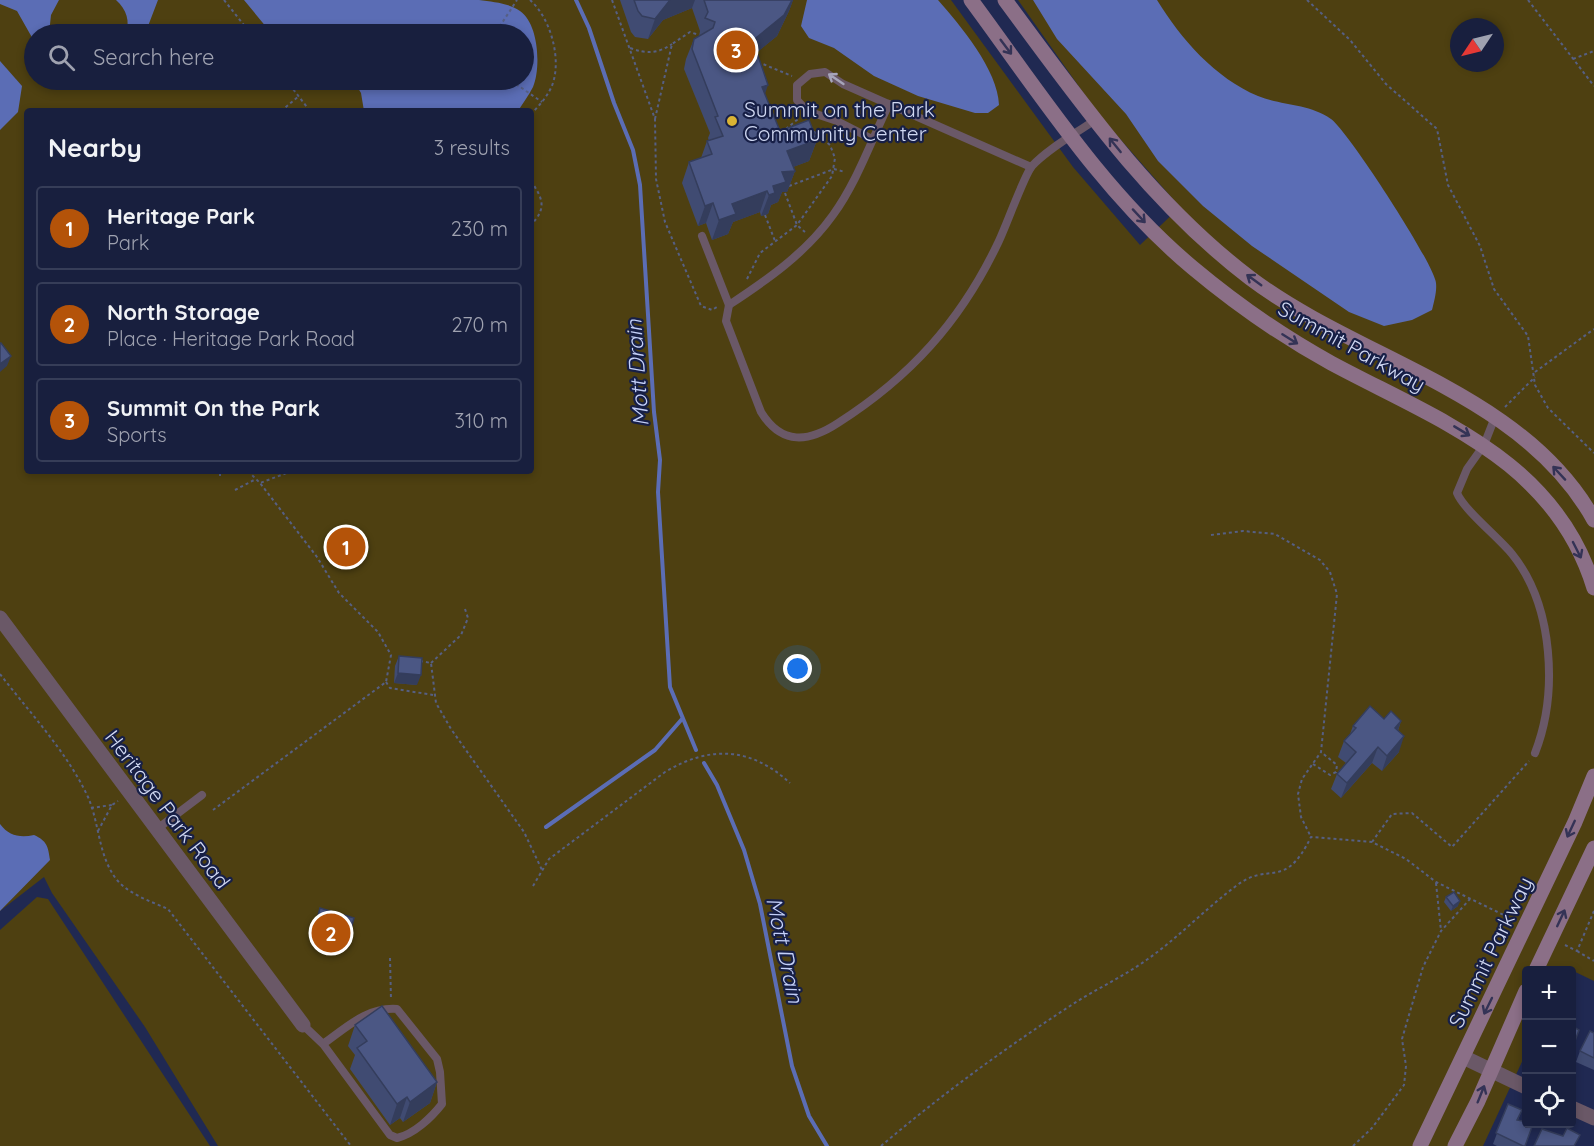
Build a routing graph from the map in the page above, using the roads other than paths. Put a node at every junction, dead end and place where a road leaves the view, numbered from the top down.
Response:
1 (971, 0) edge
2 (1005, 0) edge
3 (889, 104) junction
4 (1095, 120) junction
5 (1072, 136) junction
6 (872, 139) junction
7 (1031, 167) junction
8 (702, 236) dead end
9 (727, 302) junction
10 (1495, 417) junction
11 (1484, 445) junction
12 (1594, 520) edge
13 (1594, 588) edge
14 (0, 618) edge
15 (1535, 753) road end
16 (1594, 776) edge
17 (202, 795) dead end
18 (157, 829) junction
19 (1594, 848) edge
20 (1538, 966) edge
21 (1522, 1002) edge
22 (303, 1025) joint
23 (323, 1044) junction
24 (1463, 1058) junction
25 (1491, 1070) junction
26 (1522, 1085) edge
27 (1576, 1110) edge
28 (1594, 1118) edge
29 (1420, 1146) edge
30 (1455, 1146) edge

1 -> 5 street, Summit Parkway
2 - 4 street, Summit Parkway
3 - 6 lane
3 -> 6 lane
3 - 7 lane
4 - 5 lane
10 -> 4 street, Summit Parkway
5 - 7 lane
5 -> 11 street, Summit Parkway
6 - 9 lane
7 - 9 lane
8 - 9 lane
10 - 11 lane
12 -> 10 street, Summit Parkway
11 -> 13 street, Summit Parkway
11 - 15 lane
14 - 18 street, Heritage Park Road
16 -> 24 street, Summit Parkway
17 - 18 lane
18 - 22 street, Heritage Park Road
20 -> 19 street
21 - 25 street
22 - 23 lane
23 - 23 lane
24 - 25 street
24 - 29 street, Summit Parkway
25 - 26 street
30 -> 25 street
27 - 28 street

